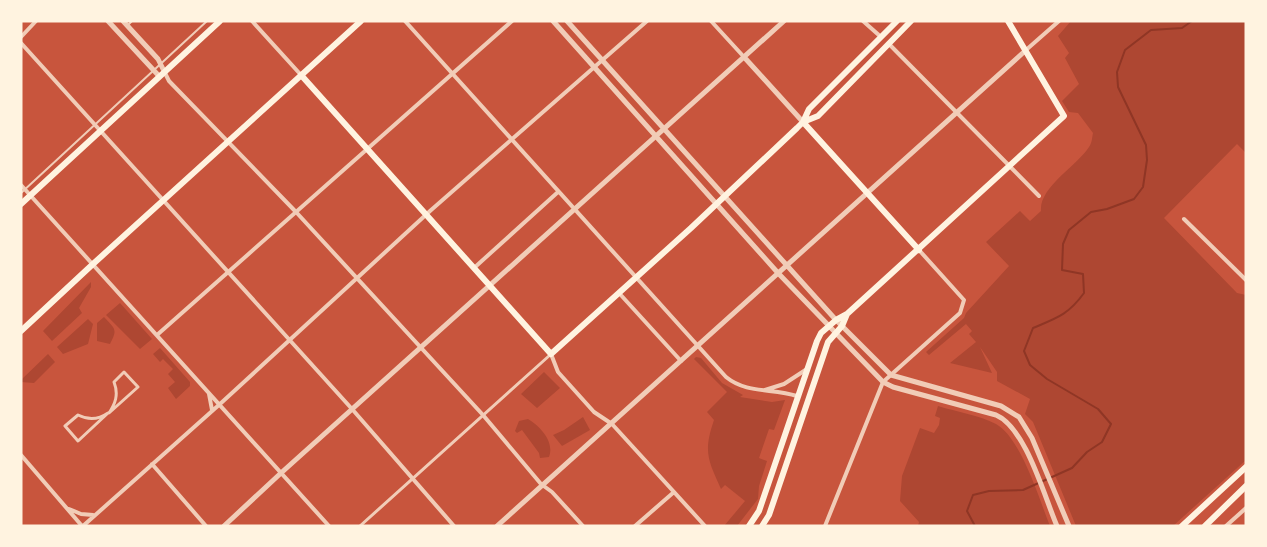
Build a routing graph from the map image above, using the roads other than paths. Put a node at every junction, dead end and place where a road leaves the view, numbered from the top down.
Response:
1 (36, 21) edge
2 (108, 21) edge
3 (132, 21) edge
4 (207, 21) edge
5 (220, 21) edge
6 (252, 21) edge
7 (361, 21) edge
8 (405, 21) edge
9 (512, 21) edge
10 (553, 21) edge
11 (567, 21) edge
12 (647, 21) edge
13 (711, 21) edge
14 (784, 21) edge
15 (863, 21) edge
16 (897, 21) edge
17 (911, 21) edge
18 (1008, 21) edge
19 (1059, 21) edge
20 (125, 23) edge
21 (21, 37) edge
22 (881, 37) junction
23 (21, 43) edge
24 (889, 44) junction
25 (1025, 51) junction
26 (744, 57) junction
27 (602, 60) junction
28 (160, 64) junction
29 (595, 67) junction
30 (159, 72) junction
31 (453, 74) junction
32 (301, 75) junction
33 (957, 112) junction
34 (803, 122) junction
35 (95, 125) junction
36 (665, 129) junction
37 (101, 131) junction
38 (657, 136) junction
39 (511, 140) junction
40 (230, 141) junction
41 (367, 149) junction
42 (1009, 165) junction
43 (21, 184) edge
44 (26, 189) junction
45 (558, 192) junction
46 (21, 193) edge
47 (867, 193) junction
48 (31, 195) junction
49 (725, 196) junction
50 (1040, 196) dead end
51 (163, 201) junction
52 (21, 204) edge
53 (717, 204) junction
54 (575, 210) junction
55 (296, 212) junction
56 (426, 215) junction
57 (1184, 219) dead end
58 (919, 250) junction
59 (93, 264) junction
60 (787, 266) junction
61 (474, 268) junction
62 (229, 272) junction
63 (778, 273) junction
64 (636, 276) junction
65 (356, 279) junction
66 (1246, 280) edge
67 (490, 286) junction
68 (618, 292) junction
69 (848, 314) junction
70 (836, 320) junction
71 (23, 326) edge
72 (842, 326) junction
73 (828, 327) junction
74 (834, 333) junction
75 (157, 335) junction
76 (289, 341) junction
77 (698, 347) junction
78 (420, 349) junction
79 (551, 354) junction
80 (681, 361) junction
81 (807, 369) junction
82 (891, 375) junction
83 (882, 382) junction
84 (764, 390) junction
85 (207, 391) junction
86 (797, 396) junction
87 (220, 404) junction
88 (352, 409) junction
89 (212, 411) junction
90 (108, 413) junction
91 (483, 415) junction
92 (612, 424) junction
93 (22, 456) edge
94 (152, 464) junction
95 (1246, 468) edge
96 (281, 473) junction
97 (412, 479) junction
98 (543, 486) junction
99 (1246, 486) edge
100 (674, 492) junction
101 (65, 506) junction
102 (1246, 508) edge
103 (94, 515) junction
104 (1055, 523) edge
105 (1229, 525) edge
106 (82, 526) edge
107 (206, 526) edge
108 (224, 526) edge
109 (329, 526) edge
110 (360, 526) edge
111 (454, 526) edge
112 (497, 526) edge
113 (583, 526) edge
114 (635, 526) edge
115 (705, 526) edge
116 (749, 526) edge
117 (762, 526) edge
118 (825, 526) edge
119 (1069, 526) edge
120 (1182, 526) edge
121 (1205, 526) edge

1 - 21 street
2 - 30 street
3 - 20 lane
4 - 28 lane
5 - 30 main road
6 - 32 street
7 - 32 main road
8 - 31 street
9 - 31 street
10 - 29 street
11 - 27 street
12 - 27 street
13 - 26 street
14 - 26 street
15 - 22 street
16 - 22 main road
17 - 24 main road
18 - 25 main road
19 - 25 street
20 - 28 street
22 - 34 main road
23 - 35 street
24 - 33 street
24 - 34 main road
25 - 33 street
25 - 42 main road
26 - 34 street
26 - 36 street
27 - 29 street
27 - 36 street
28 - 30 street
29 - 38 street
29 - 39 street
30 - 35 lane
30 - 37 main road
30 - 40 street
31 - 39 street
31 - 41 street
32 - 40 main road
32 - 41 main road
33 - 42 street
33 - 47 street
34 - 47 main road
34 - 49 main road
35 - 37 street
35 - 44 lane
36 - 38 street
36 - 49 street
37 - 48 main road
37 - 51 street
38 - 53 street
38 - 54 street
39 - 45 street
39 - 56 street
40 - 51 main road
40 - 55 street
41 - 55 street
41 - 56 main road
42 - 50 street
42 - 58 main road
43 - 44 street
44 - 46 lane
44 - 48 street
45 - 54 street
45 - 61 street
47 - 58 main road
47 - 60 street
48 - 52 main road
48 - 59 street
49 - 53 main road
49 - 60 street
51 - 59 main road
51 - 62 street
53 - 63 street
53 - 64 main road
54 - 64 street
54 - 67 street
55 - 62 street
55 - 65 street
56 - 61 main road
56 - 65 street
57 - 66 street
58 - 69 main road
58 - 82 street
59 - 71 main road
59 - 75 street
60 - 63 street
60 - 70 street
61 - 67 main road
62 - 75 street
62 - 76 street
63 - 73 street
63 - 77 street
64 - 68 main road
64 - 77 street
65 - 76 street
65 - 78 street
67 - 78 street
67 - 79 main road
68 - 79 main road
68 - 80 street
69 - 70 main road
69 - 72 main road
70 - 72 street
70 - 73 main road
72 - 74 main road
72 - 82 street
73 - 74 street
73 - 81 main road
74 - 83 street
74 - 117 main road
75 - 85 street
76 - 87 street
76 - 88 street
77 - 80 street
77 - 84 street
78 - 88 street
78 - 91 street
79 - 91 street
79 - 92 street
80 - 92 street
81 - 84 street
81 - 86 main road
82 - 83 street
82 - 119 street
83 - 104 street
83 - 118 street
84 - 86 street
85 - 87 street
85 - 89 street
86 - 116 main road
87 - 89 street
87 - 96 street
88 - 96 street
88 - 97 street
89 - 94 street
90 - 90 street
90 - 90 street
91 - 97 street
91 - 98 street
92 - 98 street
92 - 100 street
93 - 101 street
94 - 103 street
94 - 107 street
95 - 120 main road
96 - 108 street
96 - 109 street
97 - 110 street
97 - 111 street
98 - 112 street
98 - 113 street
99 - 121 main road
100 - 114 street
100 - 115 street
101 - 103 street
101 - 106 street
102 - 105 street
103 - 106 street

